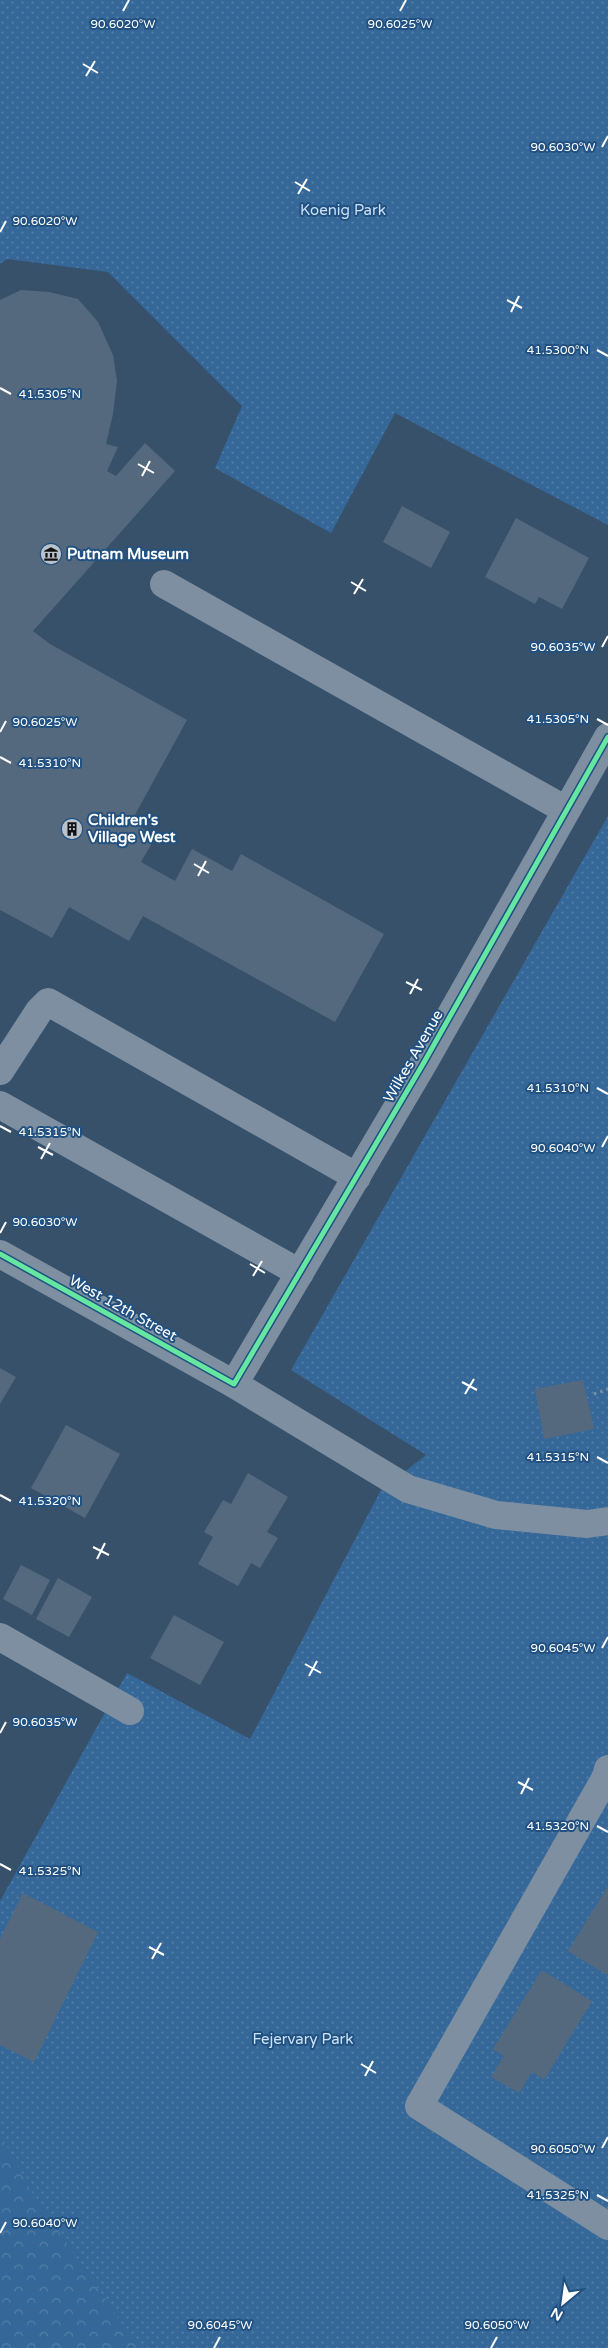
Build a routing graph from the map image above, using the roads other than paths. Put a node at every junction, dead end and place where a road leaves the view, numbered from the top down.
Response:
1 (164, 584) dead end
2 (608, 737) edge
3 (566, 810) junction
4 (0, 1071) edge
5 (0, 1105) edge
6 (357, 1177) junction
7 (0, 1254) edge
8 (300, 1274) junction
9 (234, 1384) junction
10 (608, 1521) edge
11 (0, 1637) edge
12 (130, 1711) dead end
13 (608, 1769) edge
14 (608, 2226) edge

1 - 3 street
2 - 3 street, Wilkes Avenue
3 - 6 street, Wilkes Avenue
4 - 6 street
5 - 8 street
6 - 8 street, Wilkes Avenue
7 - 9 street, West 12th Street
8 - 9 street, Wilkes Avenue
9 - 10 street, West 12th Street
11 - 12 street
13 - 14 street

